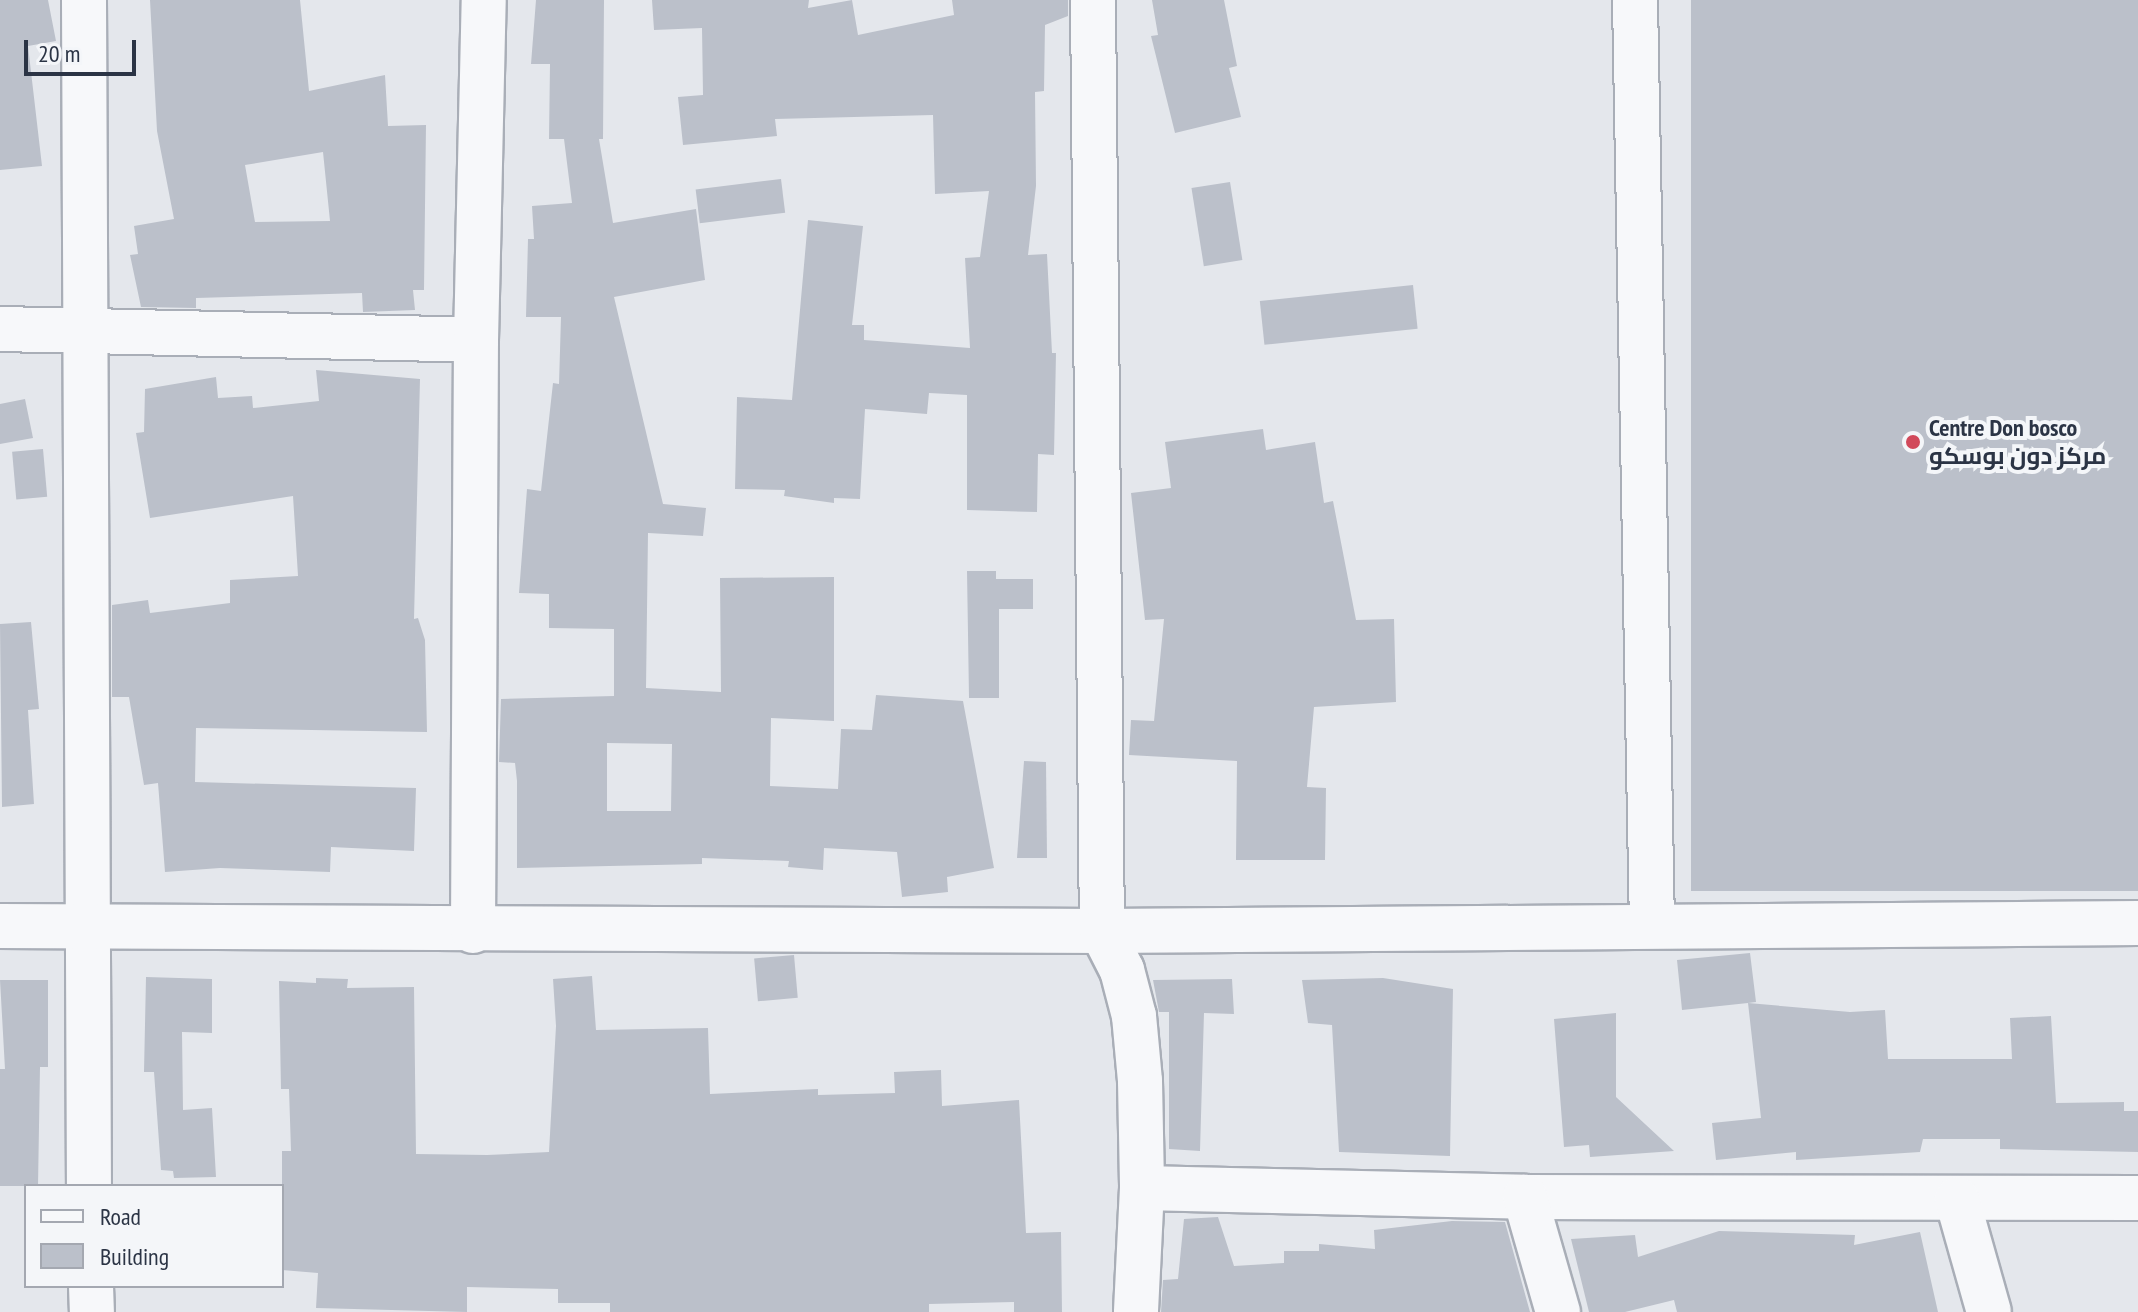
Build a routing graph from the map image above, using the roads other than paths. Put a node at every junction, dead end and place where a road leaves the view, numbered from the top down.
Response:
1 (84, 0) edge
2 (484, 0) edge
3 (1093, 0) edge
4 (1635, 0) edge
5 (0, 329) edge
6 (85, 331) junction
7 (476, 340) junction
8 (2138, 923) edge
9 (85, 924) junction
10 (1652, 924) junction
11 (0, 926) edge
12 (473, 931) junction
13 (1102, 931) junction
14 (89, 1184) edge
15 (1142, 1188) junction
16 (1525, 1197) junction
17 (2138, 1198) edge
18 (1957, 1199) junction
19 (91, 1288) edge
20 (92, 1312) edge
21 (1136, 1312) edge
22 (1558, 1312) edge
23 (1989, 1312) edge

1 - 6 street
2 - 7 street
3 - 13 street
4 - 10 street
5 - 6 street
6 - 7 street
6 - 9 street
7 - 12 street
8 - 10 street
9 - 11 street
9 - 12 street
9 - 14 street
10 - 13 street
12 - 13 street
13 - 15 street
15 - 16 street
15 - 21 street
16 - 18 street
16 - 22 street
17 - 18 street
18 - 23 street
19 - 20 street

